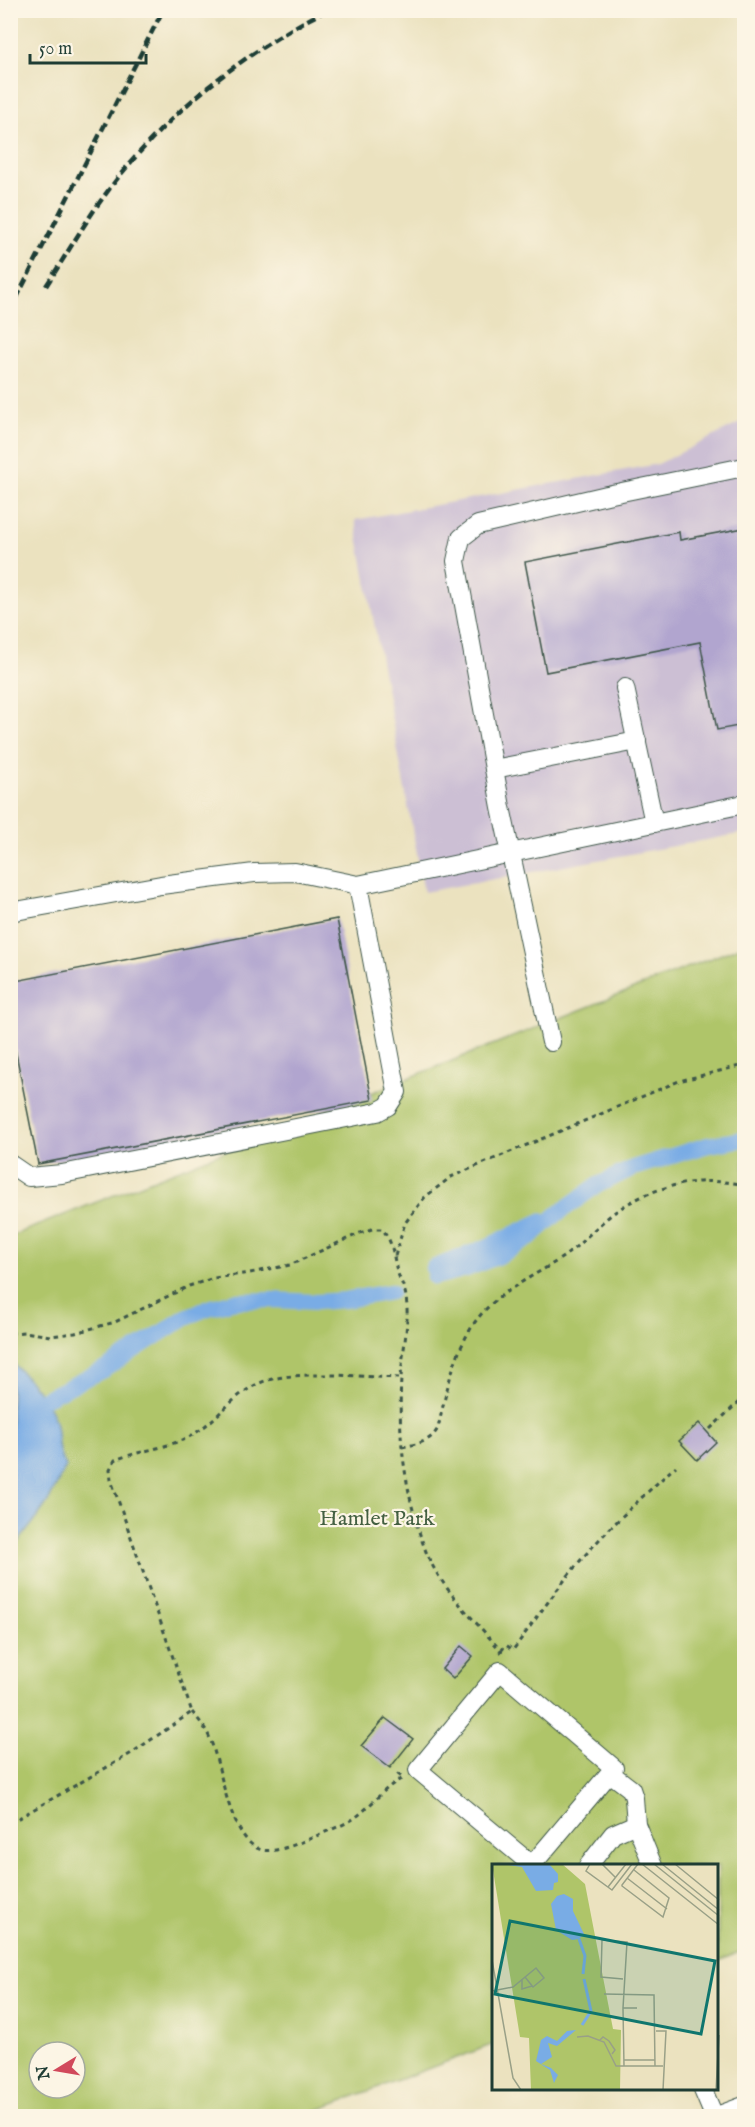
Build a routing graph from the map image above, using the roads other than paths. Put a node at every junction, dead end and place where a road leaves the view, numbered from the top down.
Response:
1 (744, 467) edge
2 (625, 688) dead end
3 (637, 741) junction
4 (494, 769) junction
5 (744, 804) edge
6 (654, 823) junction
7 (510, 852) junction
8 (358, 885) junction
9 (10, 912) edge
10 (551, 1042) dead end
11 (10, 1164) edge
12 (610, 1773) junction
13 (636, 1824) junction
14 (532, 1864) edge
15 (534, 1864) edge
16 (590, 1864) edge
17 (652, 1864) edge
18 (704, 2091) edge
19 (744, 2106) edge
20 (716, 2116) edge

1 - 4 street
2 - 3 street
3 - 4 street
3 - 6 street
4 - 7 street
5 - 6 street
6 - 7 street
7 - 8 street
7 - 10 street
8 - 9 street
8 - 11 street
12 - 13 street
12 - 14 street
12 - 15 street
13 - 16 street
13 - 17 street
18 - 20 street
19 - 20 street

